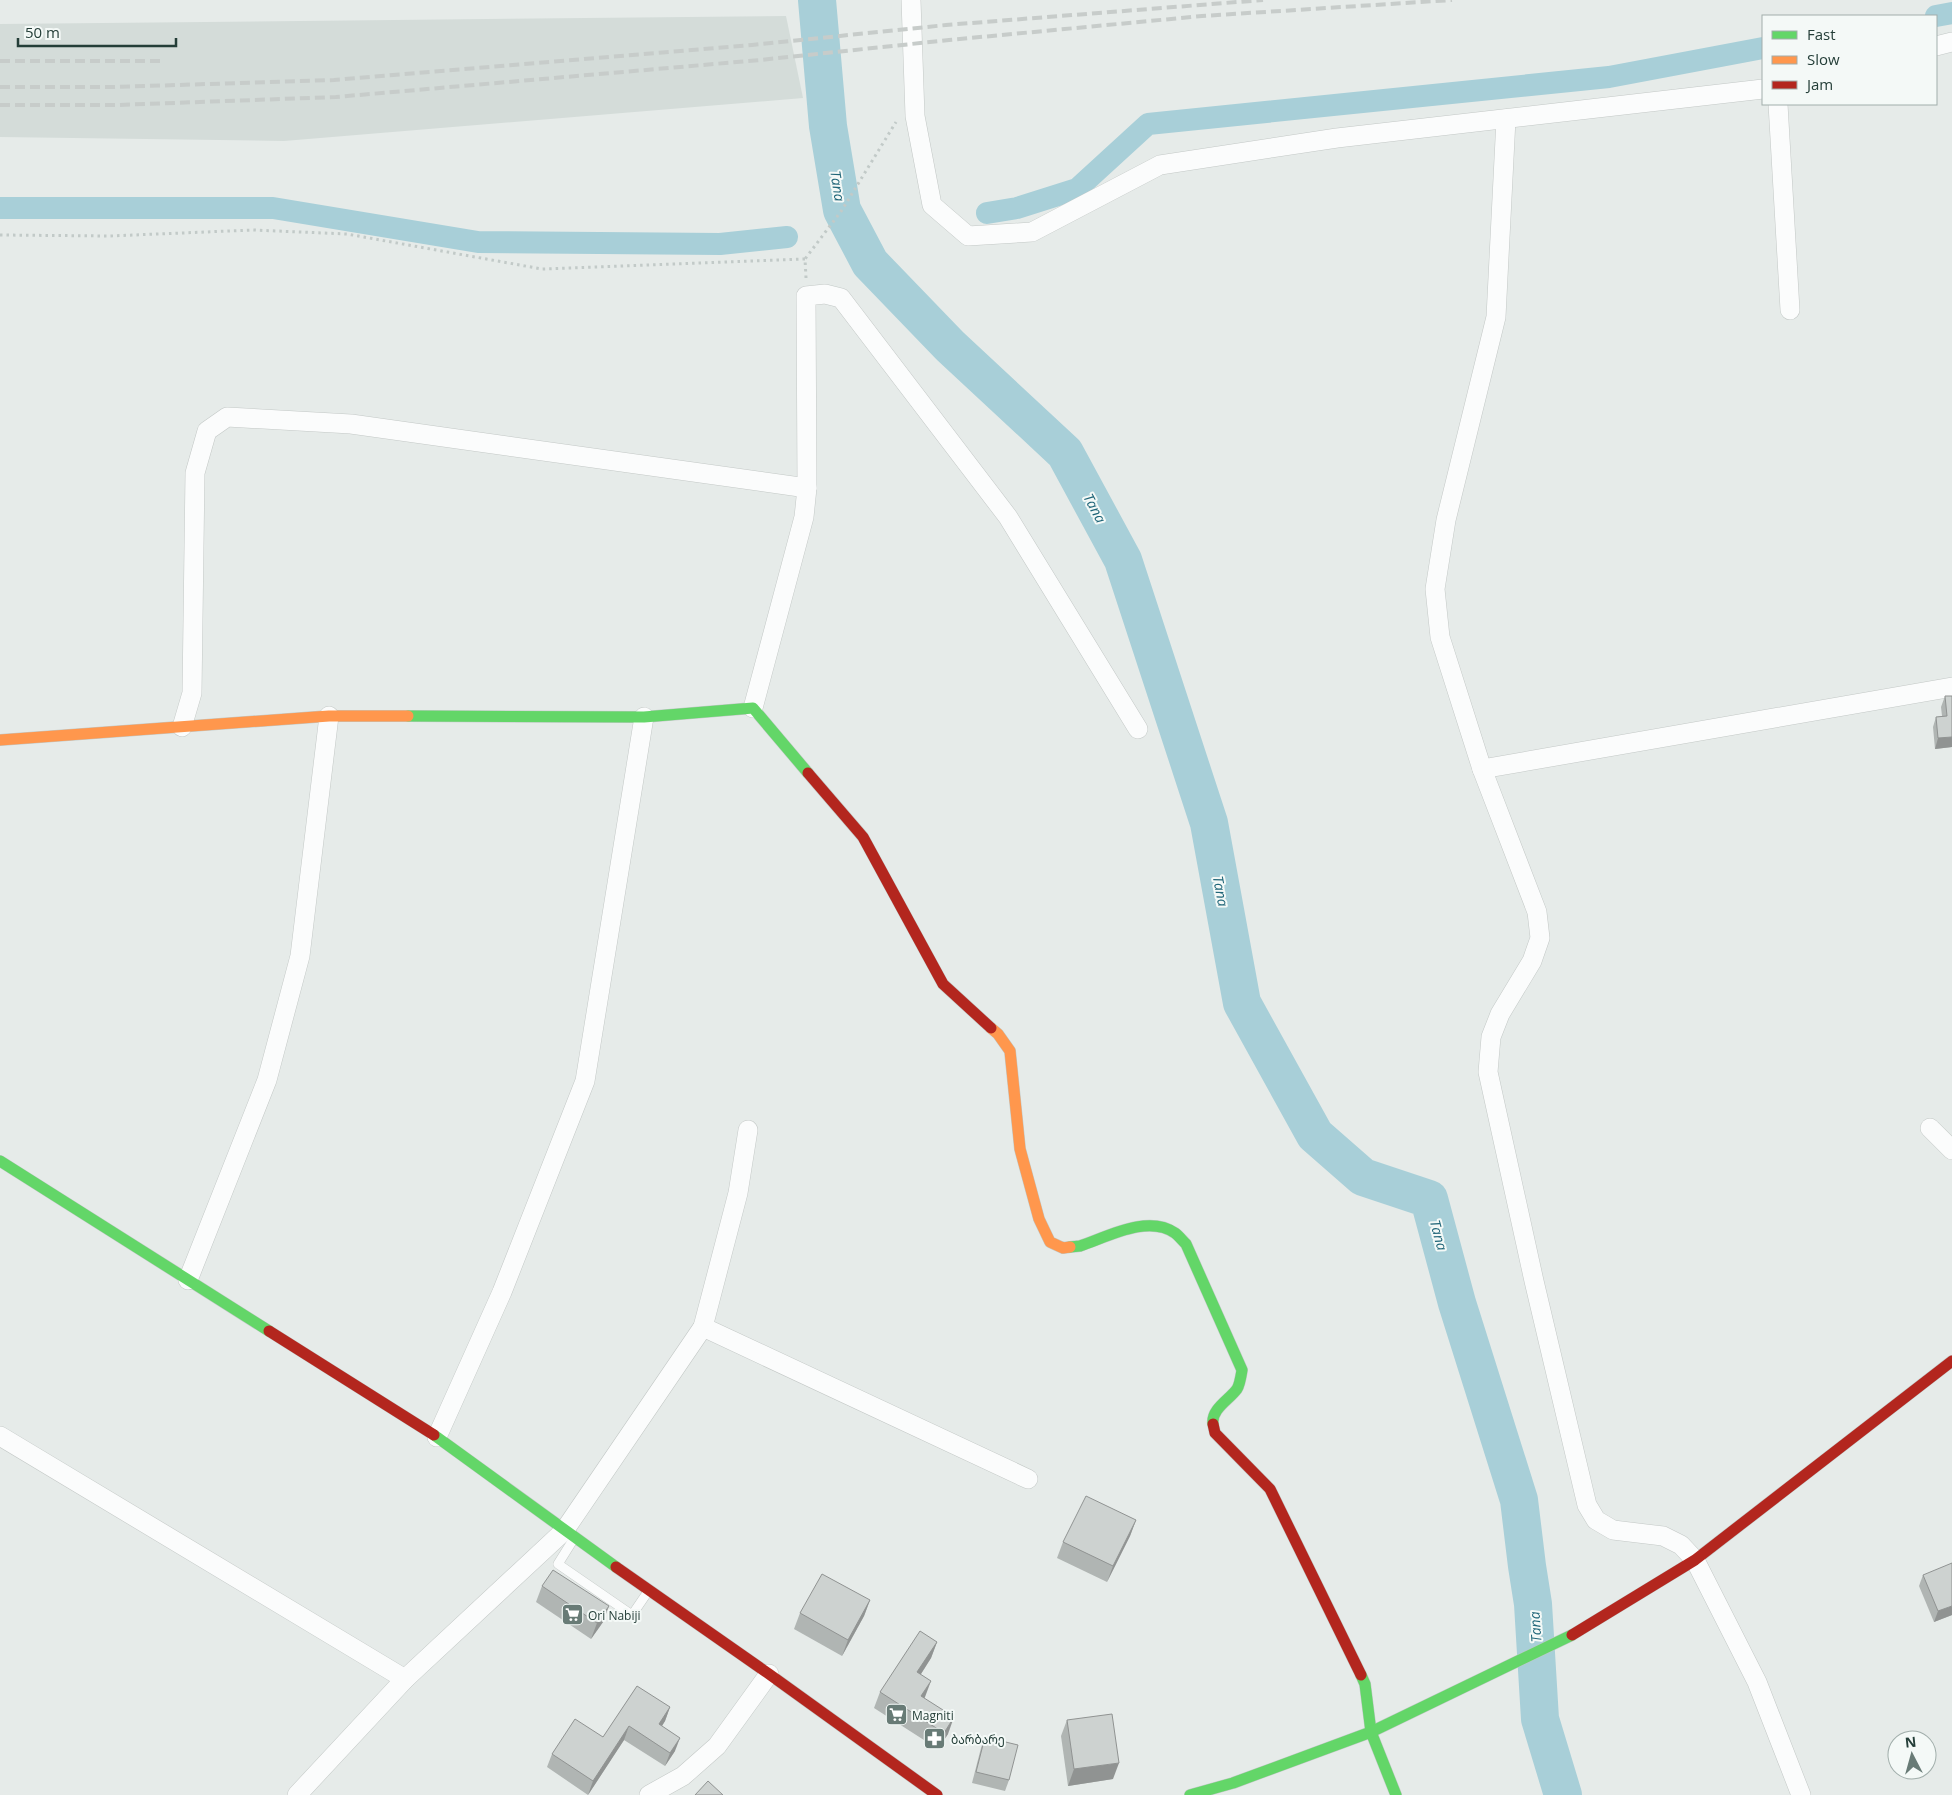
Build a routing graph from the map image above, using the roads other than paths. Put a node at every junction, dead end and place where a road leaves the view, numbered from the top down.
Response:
1 (911, 0) edge
2 (1952, 42) edge
3 (1937, 46) edge
4 (1762, 89) edge
5 (1778, 105) edge
6 (1506, 119) junction
7 (1790, 310) dead end
8 (808, 488) junction
9 (1952, 687) edge
10 (753, 708) junction
11 (329, 716) junction
12 (644, 717) junction
13 (182, 727) junction
14 (1138, 729) dead end
15 (0, 740) edge
16 (1482, 769) junction
17 (1930, 1128) dead end
18 (748, 1130) dead end
19 (1952, 1150) edge
20 (0, 1161) edge
21 (188, 1280) junction
22 (702, 1328) junction
23 (1952, 1361) edge
24 (0, 1436) edge
25 (436, 1437) junction
26 (1028, 1479) dead end
27 (570, 1534) junction
28 (1695, 1560) junction
29 (650, 1590) junction
30 (769, 1674) junction
31 (405, 1679) junction
32 (1371, 1732) junction
33 (297, 1795) edge
34 (649, 1795) edge
35 (937, 1795) edge
36 (1190, 1795) edge
37 (1396, 1795) edge
38 (1802, 1795) edge

1 - 6 street
2 - 3 street
4 - 6 street
5 - 7 street
6 - 16 street
8 - 10 street
8 - 13 street
8 - 14 street
9 - 16 street
10 - 12 street
10 - 32 street
11 - 12 street
11 - 13 street
11 - 21 street
12 - 25 street
13 - 15 street
16 - 28 street
17 - 19 street
18 - 22 street
20 - 21 street
21 - 25 street
22 - 26 street
22 - 27 street
23 - 28 street
24 - 31 street
25 - 27 street
27 - 29 street
27 - 29 lane
27 - 31 street
28 - 32 street
28 - 38 street
29 - 30 street
30 - 34 street
30 - 35 street
31 - 33 street
32 - 36 street
32 - 37 street

